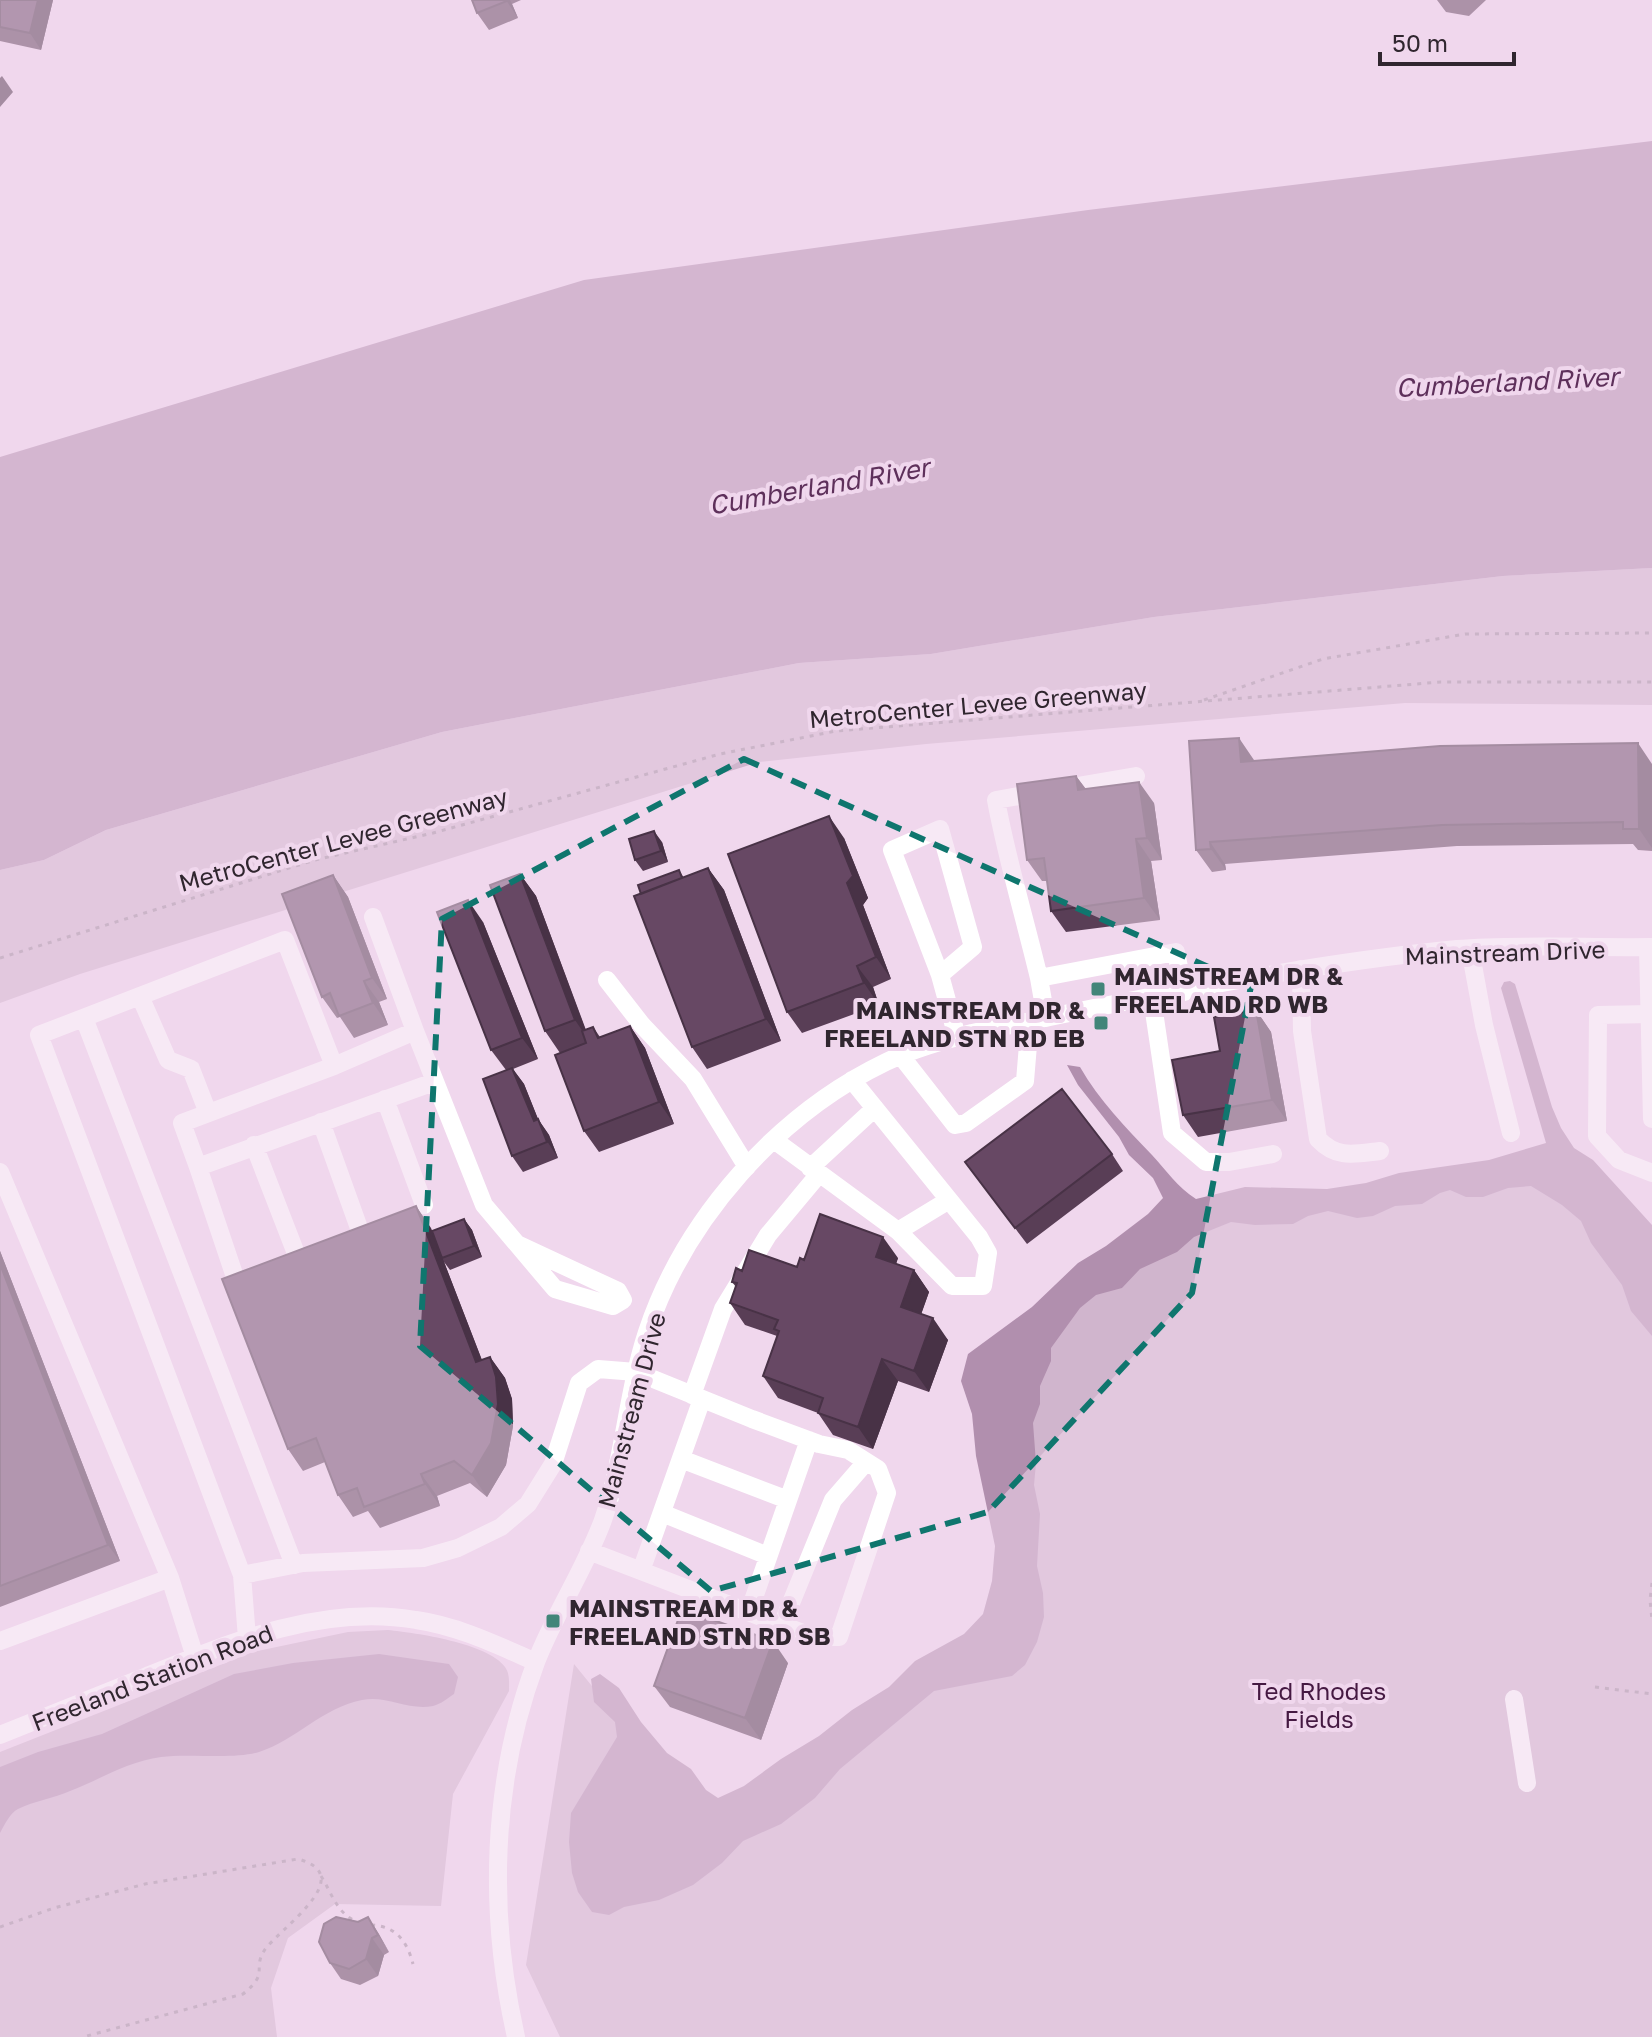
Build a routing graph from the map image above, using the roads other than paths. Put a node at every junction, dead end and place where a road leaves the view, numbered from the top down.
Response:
1 (1136, 776) dead end
2 (373, 917) dead end
3 (1650, 947) edge
4 (1470, 949) junction
5 (1301, 969) junction
6 (940, 975) junction
7 (1039, 978) junction
8 (607, 980) dead end
9 (1184, 992) junction
10 (140, 996) junction
11 (1152, 998) junction
12 (1651, 1014) edge
13 (84, 1018) junction
14 (1038, 1020) junction
15 (415, 1031) junction
16 (957, 1037) junction
17 (901, 1056) junction
18 (334, 1066) junction
19 (852, 1080) junction
20 (434, 1082) junction
21 (385, 1099) junction
22 (875, 1108) junction
23 (208, 1113) junction
24 (1652, 1119) edge
25 (321, 1122) junction
26 (1511, 1133) dead end
27 (774, 1140) junction
28 (254, 1145) junction
29 (1380, 1151) dead end
30 (1273, 1154) dead end
31 (198, 1167) junction
32 (747, 1167) junction
33 (815, 1171) junction
34 (0, 1172) edge
35 (1652, 1173) edge
36 (949, 1200) junction
37 (424, 1205) dead end
38 (359, 1228) edge
39 (898, 1231) junction
40 (297, 1256) edge
41 (235, 1277) edge
42 (655, 1312) junction
43 (636, 1372) junction
44 (697, 1397) junction
45 (809, 1440) junction
46 (681, 1459) junction
47 (866, 1462) junction
48 (788, 1500) junction
49 (662, 1513) junction
50 (589, 1551) junction
51 (768, 1556) junction
52 (294, 1565) junction
53 (641, 1571) junction
54 (242, 1575) junction
55 (170, 1578) junction
56 (749, 1612) junction
57 (782, 1625) junction
58 (247, 1638) junction
59 (0, 1641) edge
60 (195, 1657) junction
61 (536, 1662) junction
62 (1514, 1699) dead end
63 (0, 1735) edge
64 (1527, 1783) dead end
65 (516, 2037) edge

1 - 7 street
2 - 15 street
3 - 4 street, Mainstream Drive
3 - 12 street
4 - 5 street, Mainstream Drive
4 - 26 street
5 - 9 street, Mainstream Drive
5 - 29 street
6 - 6 street
6 - 16 street
7 - 9 street
7 - 14 street
8 - 32 street
9 - 11 street, Mainstream Drive
10 - 13 street
10 - 18 street
10 - 23 street
11 - 14 street, Mainstream Drive
11 - 30 street
12 - 24 street
12 - 35 street
13 - 52 street
13 - 54 street
14 - 16 street, Mainstream Drive
14 - 17 street
15 - 18 street
15 - 20 street
16 - 17 street, Mainstream Drive
17 - 19 street, Mainstream Drive
18 - 23 street
19 - 22 street
19 - 27 street, Mainstream Drive
20 - 21 street
20 - 42 street
21 - 25 street
21 - 37 street
22 - 33 street
22 - 36 street
23 - 31 street
25 - 28 street
25 - 38 street
27 - 32 street, Mainstream Drive
27 - 33 street
28 - 31 street
28 - 40 street
31 - 41 street
32 - 42 street, Mainstream Drive
33 - 39 street
33 - 44 street
34 - 55 street
36 - 39 street
36 - 39 street
42 - 43 street, Mainstream Drive
43 - 44 street
43 - 50 street, Mainstream Drive
43 - 52 street
44 - 45 street
44 - 46 street
45 - 47 street
45 - 48 street
46 - 48 street
46 - 49 street
47 - 57 street
47 - 57 street
48 - 51 street
49 - 51 street
49 - 53 street
50 - 53 street
50 - 61 street, Mainstream Drive
51 - 56 street
52 - 54 street
53 - 56 street
54 - 58 street
55 - 59 street
55 - 60 street
56 - 57 street
58 - 60 street, Freeland Station Road
58 - 61 street, Freeland Station Road
60 - 63 street, Freeland Station Road
61 - 65 street, Mainstream Drive
62 - 64 street

